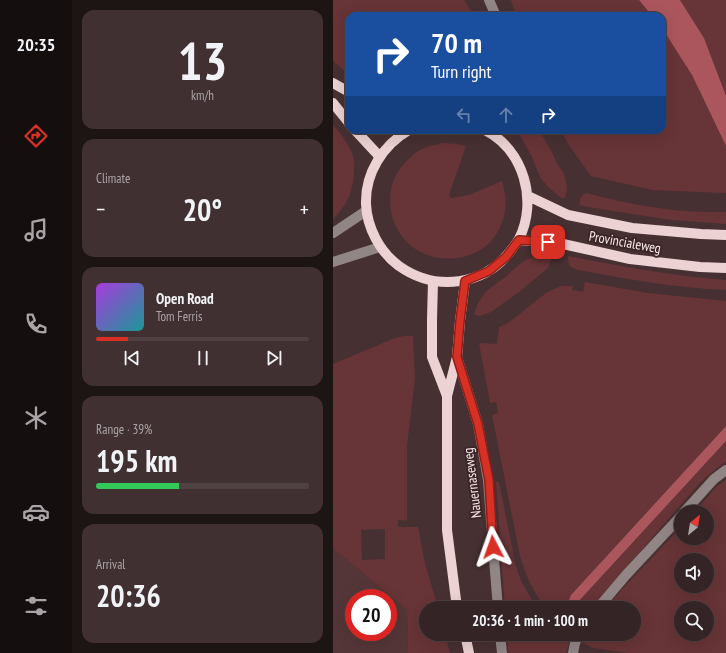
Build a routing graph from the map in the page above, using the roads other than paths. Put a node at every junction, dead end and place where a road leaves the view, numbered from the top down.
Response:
1 (489, 0) edge
2 (494, 12) edge
3 (333, 83) edge
4 (345, 90) edge
5 (333, 103) edge
6 (345, 118) edge
7 (359, 134) edge
8 (403, 134) edge
9 (493, 134) edge
10 (380, 157) junction
11 (528, 196) junction
12 (366, 211) junction
13 (333, 233) edge
14 (726, 235) edge
15 (519, 240) junction
16 (380, 247) junction
17 (333, 262) edge
18 (726, 268) edge
19 (433, 281) junction
20 (465, 281) junction
21 (457, 357) junction
22 (447, 396) junction
23 (726, 470) edge
24 (691, 505) edge
25 (674, 524) edge
26 (456, 601) edge
27 (497, 601) edge
28 (604, 601) edge
29 (466, 641) edge
30 (501, 641) edge
31 (576, 641) edge
32 (469, 653) edge
33 (502, 653) edge
34 (573, 653) edge

1 - 2 street
3 - 4 main road
5 - 6 main road
7 - 10 main road
8 - 10 main road
9 - 11 main road
10 - 12 main road
11 - 14 main road, Provincialeweg
11 - 15 main road
12 - 13 street
12 - 16 main road
15 - 18 main road, Provincialeweg
15 - 20 main road
16 - 17 street
16 - 19 main road
19 - 20 main road
19 - 22 main road, Nauernaseweg
20 - 21 main road, Nauernaseweg
21 - 22 main road, Nauernaseweg
21 - 27 street, Nauernaseweg
22 - 26 main road, Nauernaseweg
23 - 24 street
25 - 28 street
29 - 32 main road
30 - 33 street
31 - 34 street

